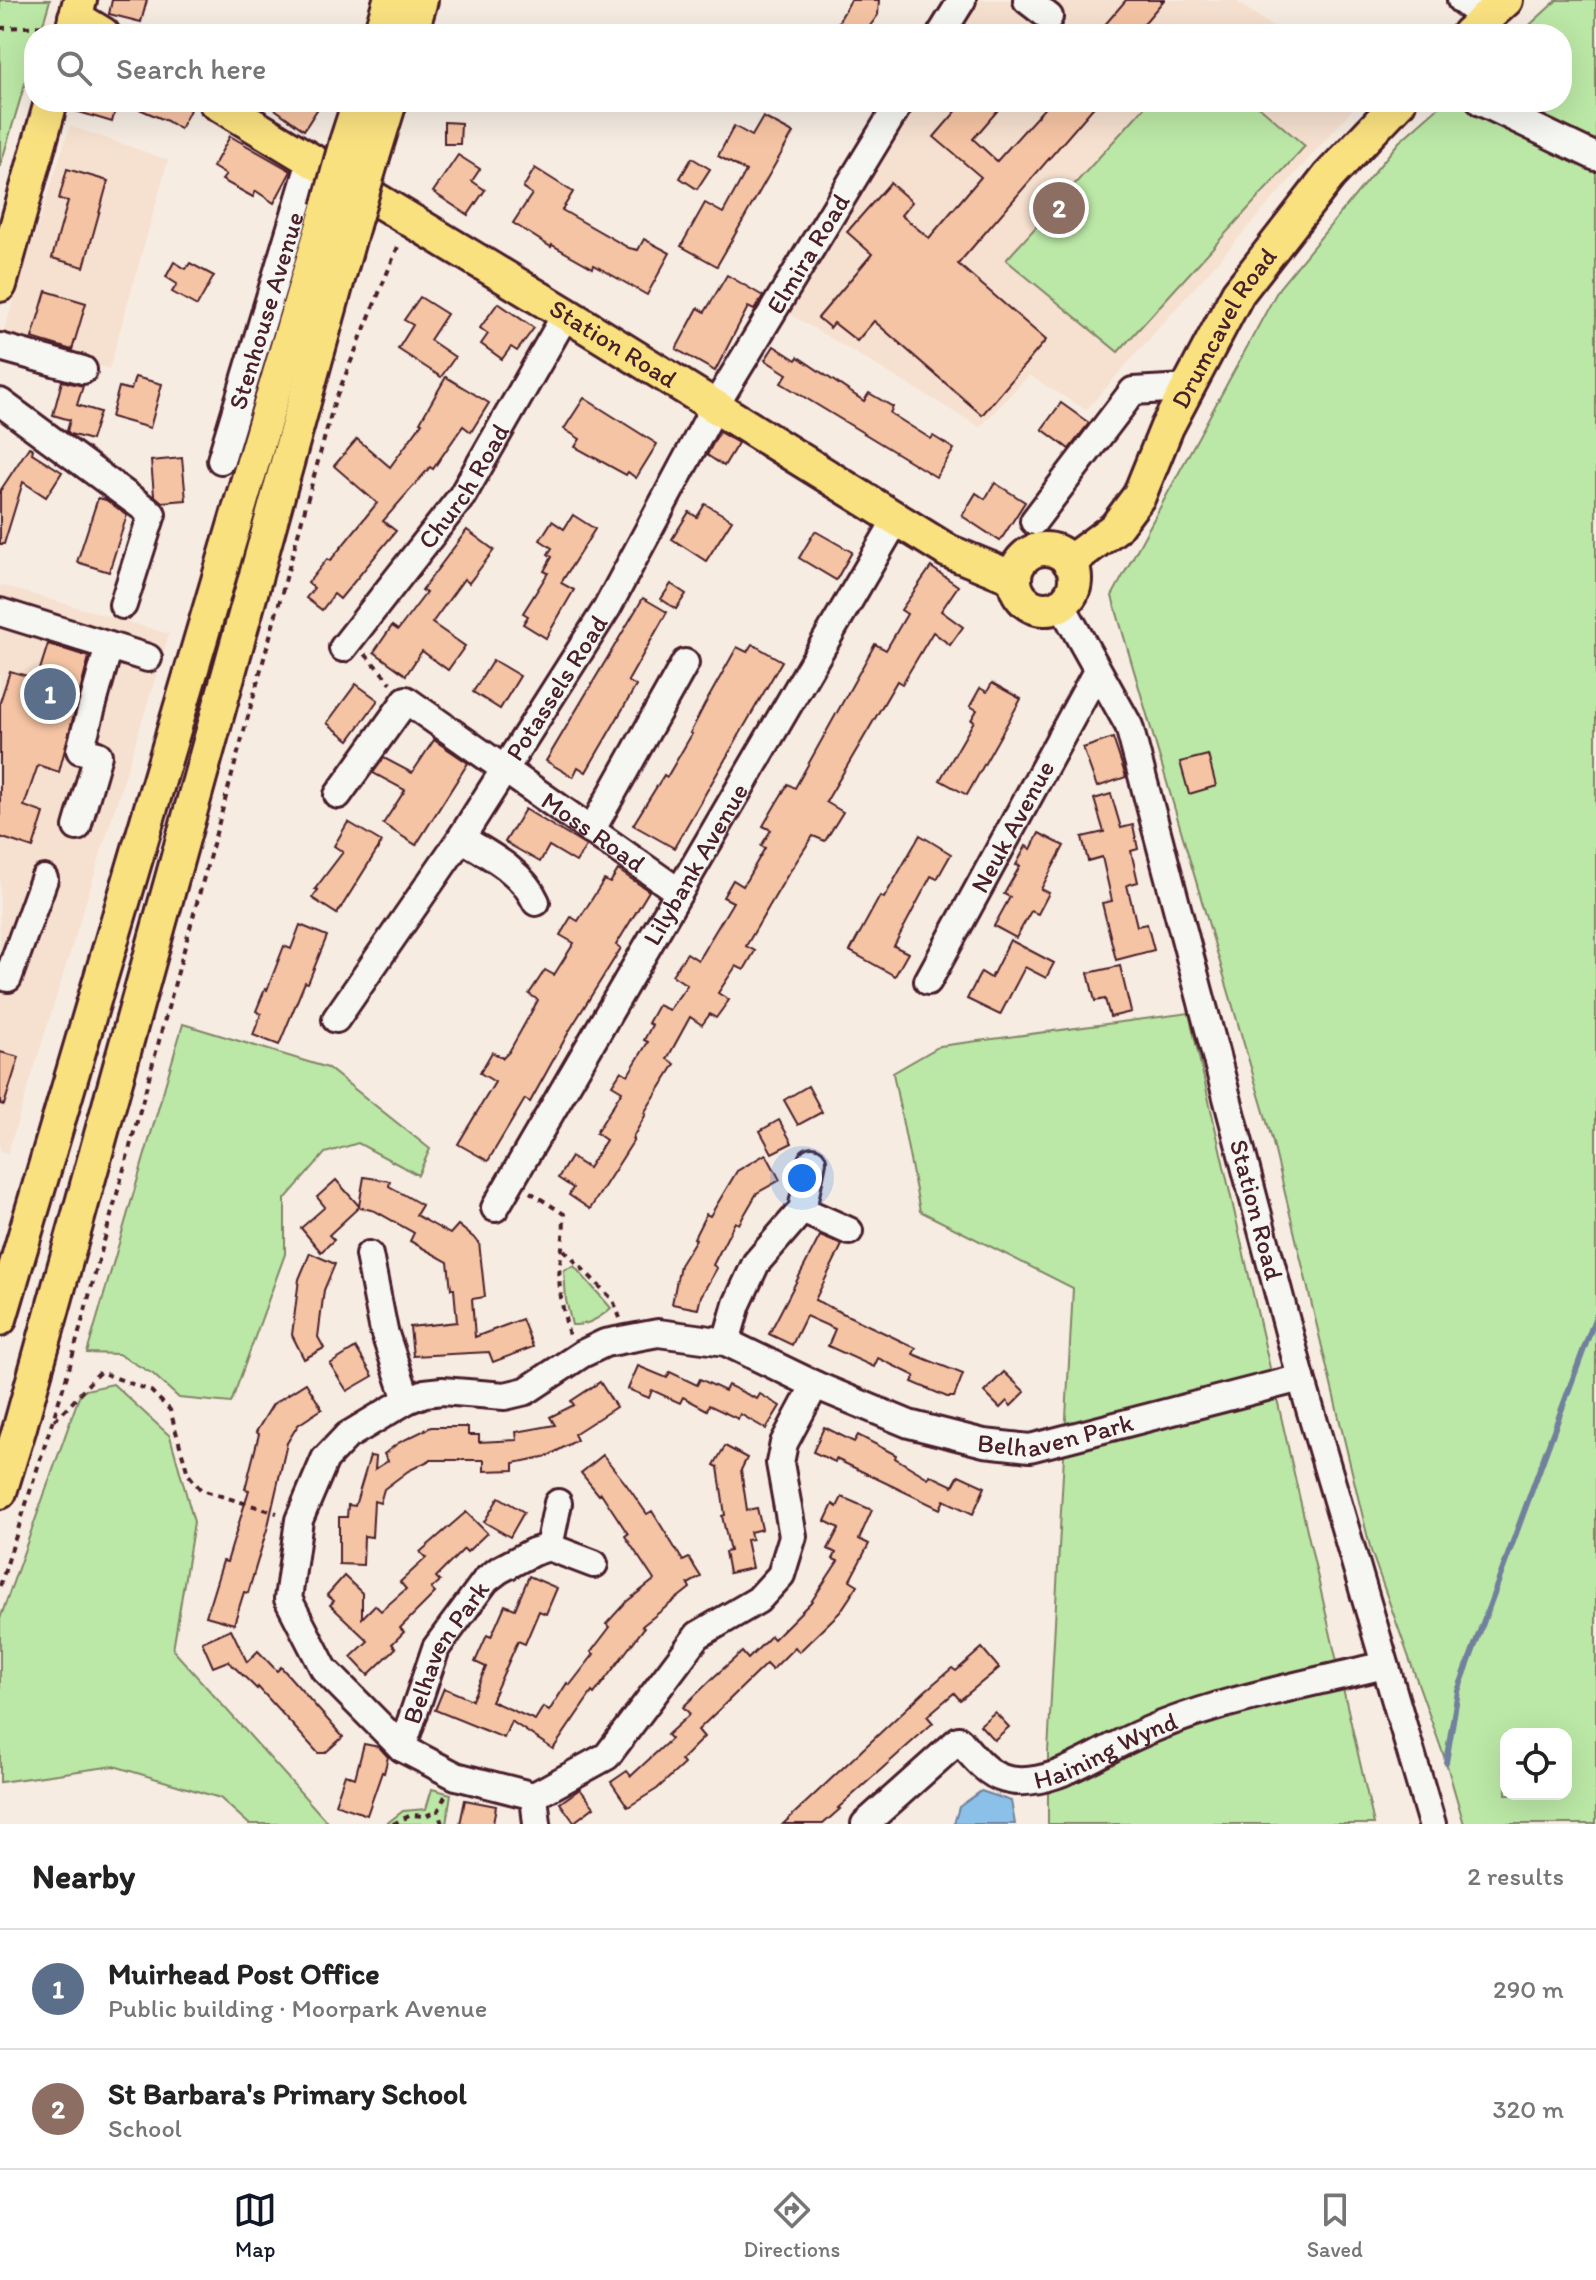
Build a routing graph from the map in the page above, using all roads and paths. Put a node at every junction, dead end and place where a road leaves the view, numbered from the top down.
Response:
1 (390, 0) edge
2 (421, 0) edge
3 (962, 0) edge
4 (1027, 0) edge
5 (1049, 17) dead end
6 (69, 19) edge
7 (31, 24) edge
8 (383, 24) edge
9 (414, 24) edge
10 (947, 24) edge
11 (24, 25) edge
12 (0, 28) edge
13 (48, 112) edge
14 (231, 112) edge
15 (359, 112) edge
16 (384, 112) edge
17 (894, 112) edge
18 (1390, 112) edge
19 (1502, 112) edge
20 (360, 150) junction
21 (1596, 157) edge
22 (311, 161) junction
23 (340, 216) junction
24 (409, 219) junction
25 (0, 285) edge
26 (566, 314) junction
27 (0, 347) edge
28 (83, 370) dead end
29 (1186, 388) junction
30 (0, 402) edge
31 (715, 406) junction
32 (221, 460) dead end
33 (896, 520) junction
34 (1034, 521) dead end
35 (1069, 562) junction
36 (1014, 578) junction
37 (1061, 604) junction
38 (123, 605) dead end
39 (0, 612) edge
40 (347, 643) joint
41 (109, 646) junction
42 (148, 658) dead end
43 (685, 663) dead end
44 (1097, 671) junction
45 (406, 700) junction
46 (504, 767) junction
47 (338, 795) dead end
48 (77, 827) dead end
49 (591, 831) junction
50 (461, 838) junction
51 (44, 879) dead end
52 (679, 892) junction
53 (536, 902) dead end
54 (9, 978) edge
55 (928, 981) dead end
56 (336, 1019) dead end
57 (812, 1161) dead end
58 (512, 1179) junction
59 (495, 1208) dead end
60 (802, 1210) junction
61 (849, 1231) dead end
62 (564, 1250) junction
63 (369, 1255) dead end
64 (0, 1319) edge
65 (626, 1337) junction
66 (726, 1342) junction
67 (582, 1354) junction
68 (1301, 1378) junction
69 (815, 1385) junction
70 (407, 1400) junction
71 (53, 1421) junction
72 (10, 1425) edge
73 (0, 1492) edge
74 (558, 1503) dead end
75 (299, 1520) junction
76 (549, 1547) junction
77 (594, 1564) dead end
78 (0, 1586) edge
79 (1384, 1665) junction
80 (402, 1748) junction
81 (534, 1796) junction
82 (393, 1824) edge
83 (442, 1824) edge
84 (537, 1824) edge
85 (865, 1824) edge
86 (1432, 1824) edge

1 - 8 main road
2 - 9 main road
3 - 10 street
4 - 5 street
6 - 7 path
11 - 12 path
13 - 25 main road
14 - 22 main road, Station Road
15 - 20 main road
16 - 20 main road
17 - 31 street, Elmira Road
18 - 29 main road, Drumcavel Road
19 - 21 street
20 - 23 main road, bridge
22 - 24 main road, Station Road
22 - 32 street, Stenhouse Avenue
23 - 64 main road
23 - 72 main road
24 - 26 main road, Station Road
24 - 71 path
26 - 31 main road, Station Road
26 - 40 street, Church Road
27 - 28 street
29 - 34 street
29 - 35 main road, Drumcavel Road
30 - 38 street
31 - 33 main road, Station Road
31 - 46 street, Potassels Road
33 - 36 main road, Station Road
33 - 52 street, Lilybank Avenue
35 - 36 main road
35 - 37 main road
36 - 37 main road, Station Road
37 - 44 street, Station Road
39 - 41 street
40 - 45 path
41 - 42 street
41 - 48 street
43 - 49 street
44 - 55 street, Neuk Avenue
44 - 68 street, Station Road
45 - 46 street, Moss Road
45 - 47 street
46 - 49 street, Moss Road
46 - 50 street, Potassels Road
49 - 52 street, Moss Road
50 - 53 street
50 - 56 street, Potassels Road
51 - 54 street
52 - 58 street, Lilybank Avenue
57 - 60 street
58 - 59 street, Lilybank Avenue
58 - 62 path
60 - 61 street
60 - 66 street
62 - 65 path
62 - 67 path
63 - 70 street
65 - 66 street, Belhaven Park
65 - 67 street, Belhaven Park
66 - 69 street, Belhaven Park
67 - 70 street, Belhaven Park
68 - 69 street, Belhaven Park
68 - 79 street, Station Road
69 - 81 street
70 - 75 street, Belhaven Park
71 - 75 path
71 - 78 path
72 - 73 main road
74 - 76 street
75 - 80 street, Belhaven Park
76 - 77 street
76 - 80 street, Belhaven Park
79 - 85 street, Haining Wynd
79 - 86 street, Station Road
80 - 81 street, Belhaven Park
81 - 84 street
82 - 83 path

